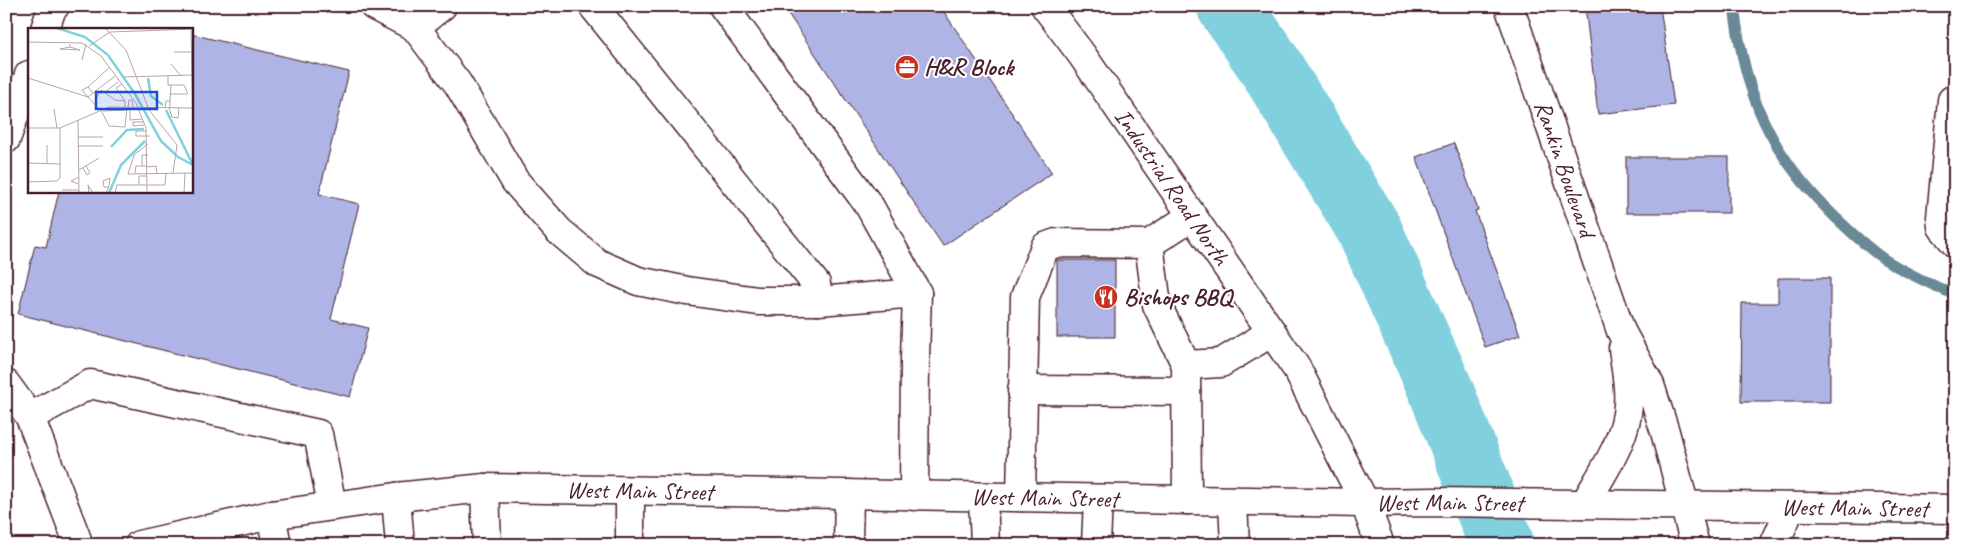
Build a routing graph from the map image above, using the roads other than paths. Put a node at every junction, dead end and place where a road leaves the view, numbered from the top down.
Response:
1 (55, 6) edge
2 (374, 6) edge
3 (442, 6) edge
4 (593, 6) edge
5 (722, 6) edge
6 (1045, 6) edge
7 (1509, 6) edge
8 (415, 27) junction
9 (45, 28) edge
10 (28, 78) edge
11 (1952, 100) dead end
12 (6, 139) edge
13 (1192, 216) junction
14 (1955, 243) edge
15 (1149, 244) junction
16 (917, 292) junction
17 (818, 302) junction
18 (1621, 331) junction
19 (1272, 332) junction
20 (1186, 365) junction
21 (6, 384) edge
22 (1022, 390) junction
23 (1186, 391) junction
24 (30, 417) junction
25 (485, 488) junction
26 (630, 492) junction
27 (849, 494) junction
28 (914, 496) junction
29 (396, 497) junction
30 (983, 497) junction
31 (1021, 497) junction
32 (1098, 499) junction
33 (1187, 500) junction
34 (1233, 501) junction
35 (1365, 503) junction
36 (1585, 504) junction
37 (332, 506) junction
38 (1685, 506) junction
39 (1791, 507) junction
40 (1955, 509) edge
41 (271, 515) junction
42 (79, 545) edge
43 (139, 545) edge
44 (277, 545) edge
45 (400, 545) edge
46 (487, 545) edge
47 (630, 545) edge
48 (848, 545) edge
49 (985, 545) edge
50 (1096, 545) edge
51 (1235, 545) edge
52 (1380, 545) edge
53 (1695, 545) edge
54 (1774, 545) edge

1 - 9 main road
2 - 8 main road
3 - 8 main road
4 - 17 main road
5 - 16 main road
6 - 13 main road, Industrial Road North
7 - 18 main road, Rankin Boulevard
8 - 17 main road
10 - 12 main road
11 - 14 main road
13 - 15 main road
13 - 19 main road, Industrial Road North
15 - 20 main road
15 - 22 main road
16 - 17 main road
16 - 28 main road
18 - 36 main road, Rankin Boulevard
18 - 38 main road, Rankin Boulevard
19 - 20 main road
19 - 35 main road, Industrial Road North
20 - 23 main road
21 - 24 main road
22 - 23 main road
22 - 31 main road
23 - 33 main road
24 - 37 main road
24 - 42 main road
25 - 26 main road, West Main Street
25 - 29 main road, West Main Street
25 - 46 main road
26 - 27 main road, West Main Street
26 - 47 main road
27 - 28 main road, West Main Street
27 - 48 main road
28 - 30 main road, West Main Street
29 - 37 main road, West Main Street
29 - 45 main road
30 - 31 main road, West Main Street
30 - 49 main road
31 - 32 main road, West Main Street
32 - 33 main road, West Main Street
32 - 50 main road
33 - 34 main road, West Main Street
34 - 35 main road, West Main Street
34 - 51 main road
35 - 36 main road, West Main Street
35 - 52 main road, Industrial Road North
36 - 38 main road, West Main Street
37 - 41 main road, West Main Street
38 - 39 main road, West Main Street
38 - 53 main road, Rankin Boulevard
39 - 40 main road, West Main Street
39 - 54 main road
41 - 43 main road, West Main Street
41 - 44 main road

